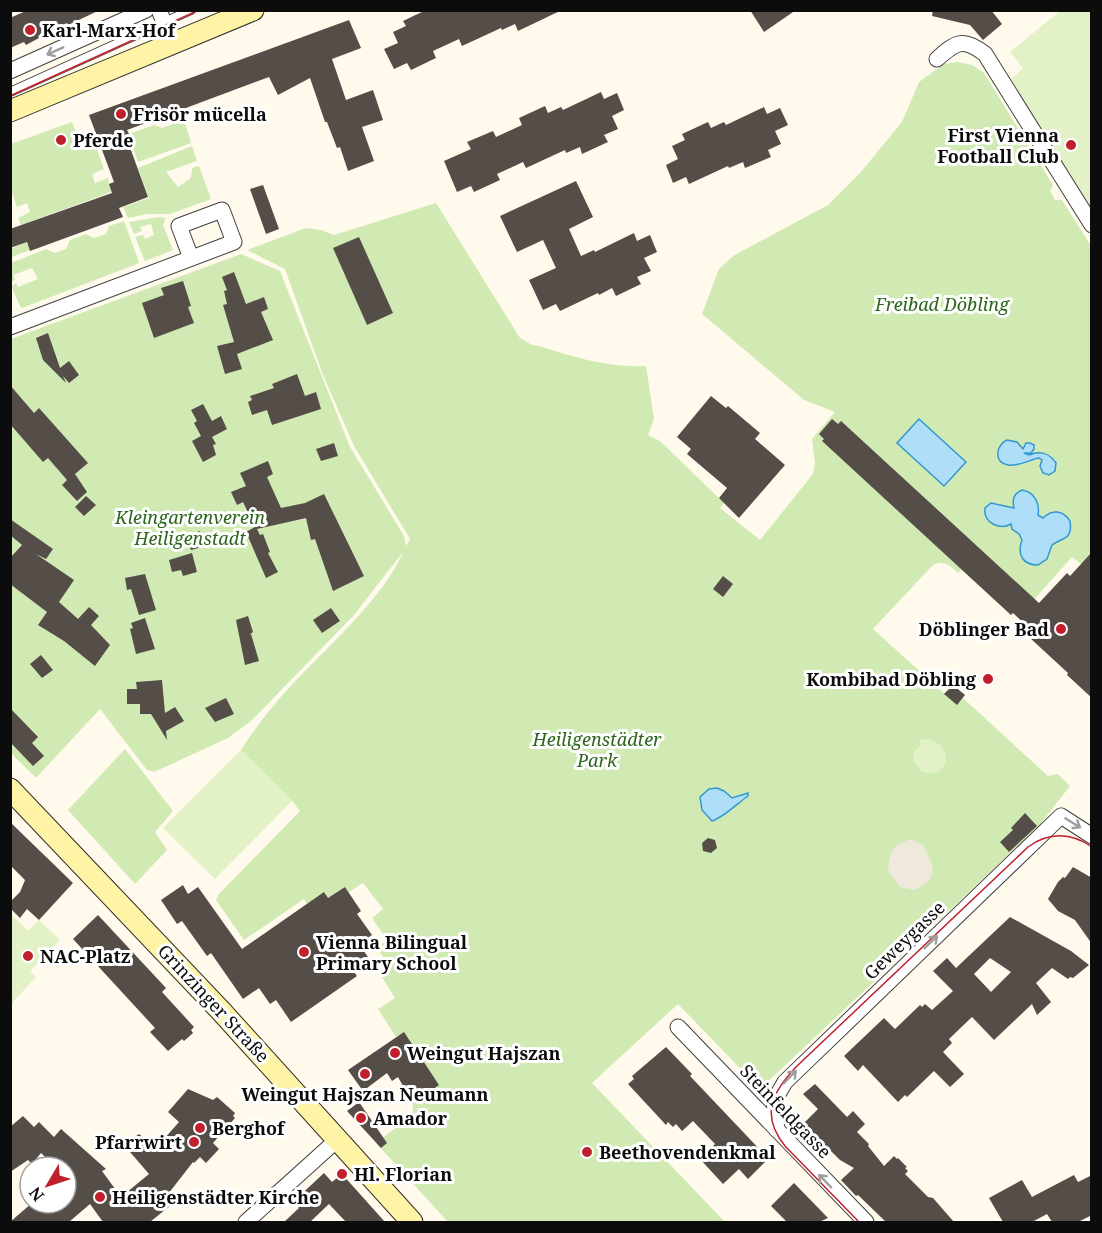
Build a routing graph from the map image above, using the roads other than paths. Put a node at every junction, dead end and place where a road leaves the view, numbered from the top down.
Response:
1 (146, 10) edge
2 (190, 10) edge
3 (253, 10) edge
4 (161, 17) edge
5 (173, 44) junction
6 (937, 59) dead end
7 (10, 71) edge
8 (10, 92) edge
9 (10, 111) edge
10 (1092, 225) edge
11 (191, 258) dead end
12 (10, 327) edge
13 (10, 789) edge
14 (1092, 836) edge
15 (678, 1027) dead end
16 (777, 1130) junction
17 (338, 1139) junction
18 (246, 1222) edge
19 (412, 1222) edge
20 (866, 1222) edge

1 -> 7 street
2 - 4 lane
3 - 5 street
4 - 5 street
4 - 8 lane
5 - 9 street
6 - 10 street
11 - 12 street
13 - 17 street, Grinzinger Straße
16 -> 14 street, Geweygasse
15 - 16 street, Steinfeldgasse
20 -> 16 street, Steinfeldgasse
17 - 18 street
17 - 19 street, Grinzinger Straße

